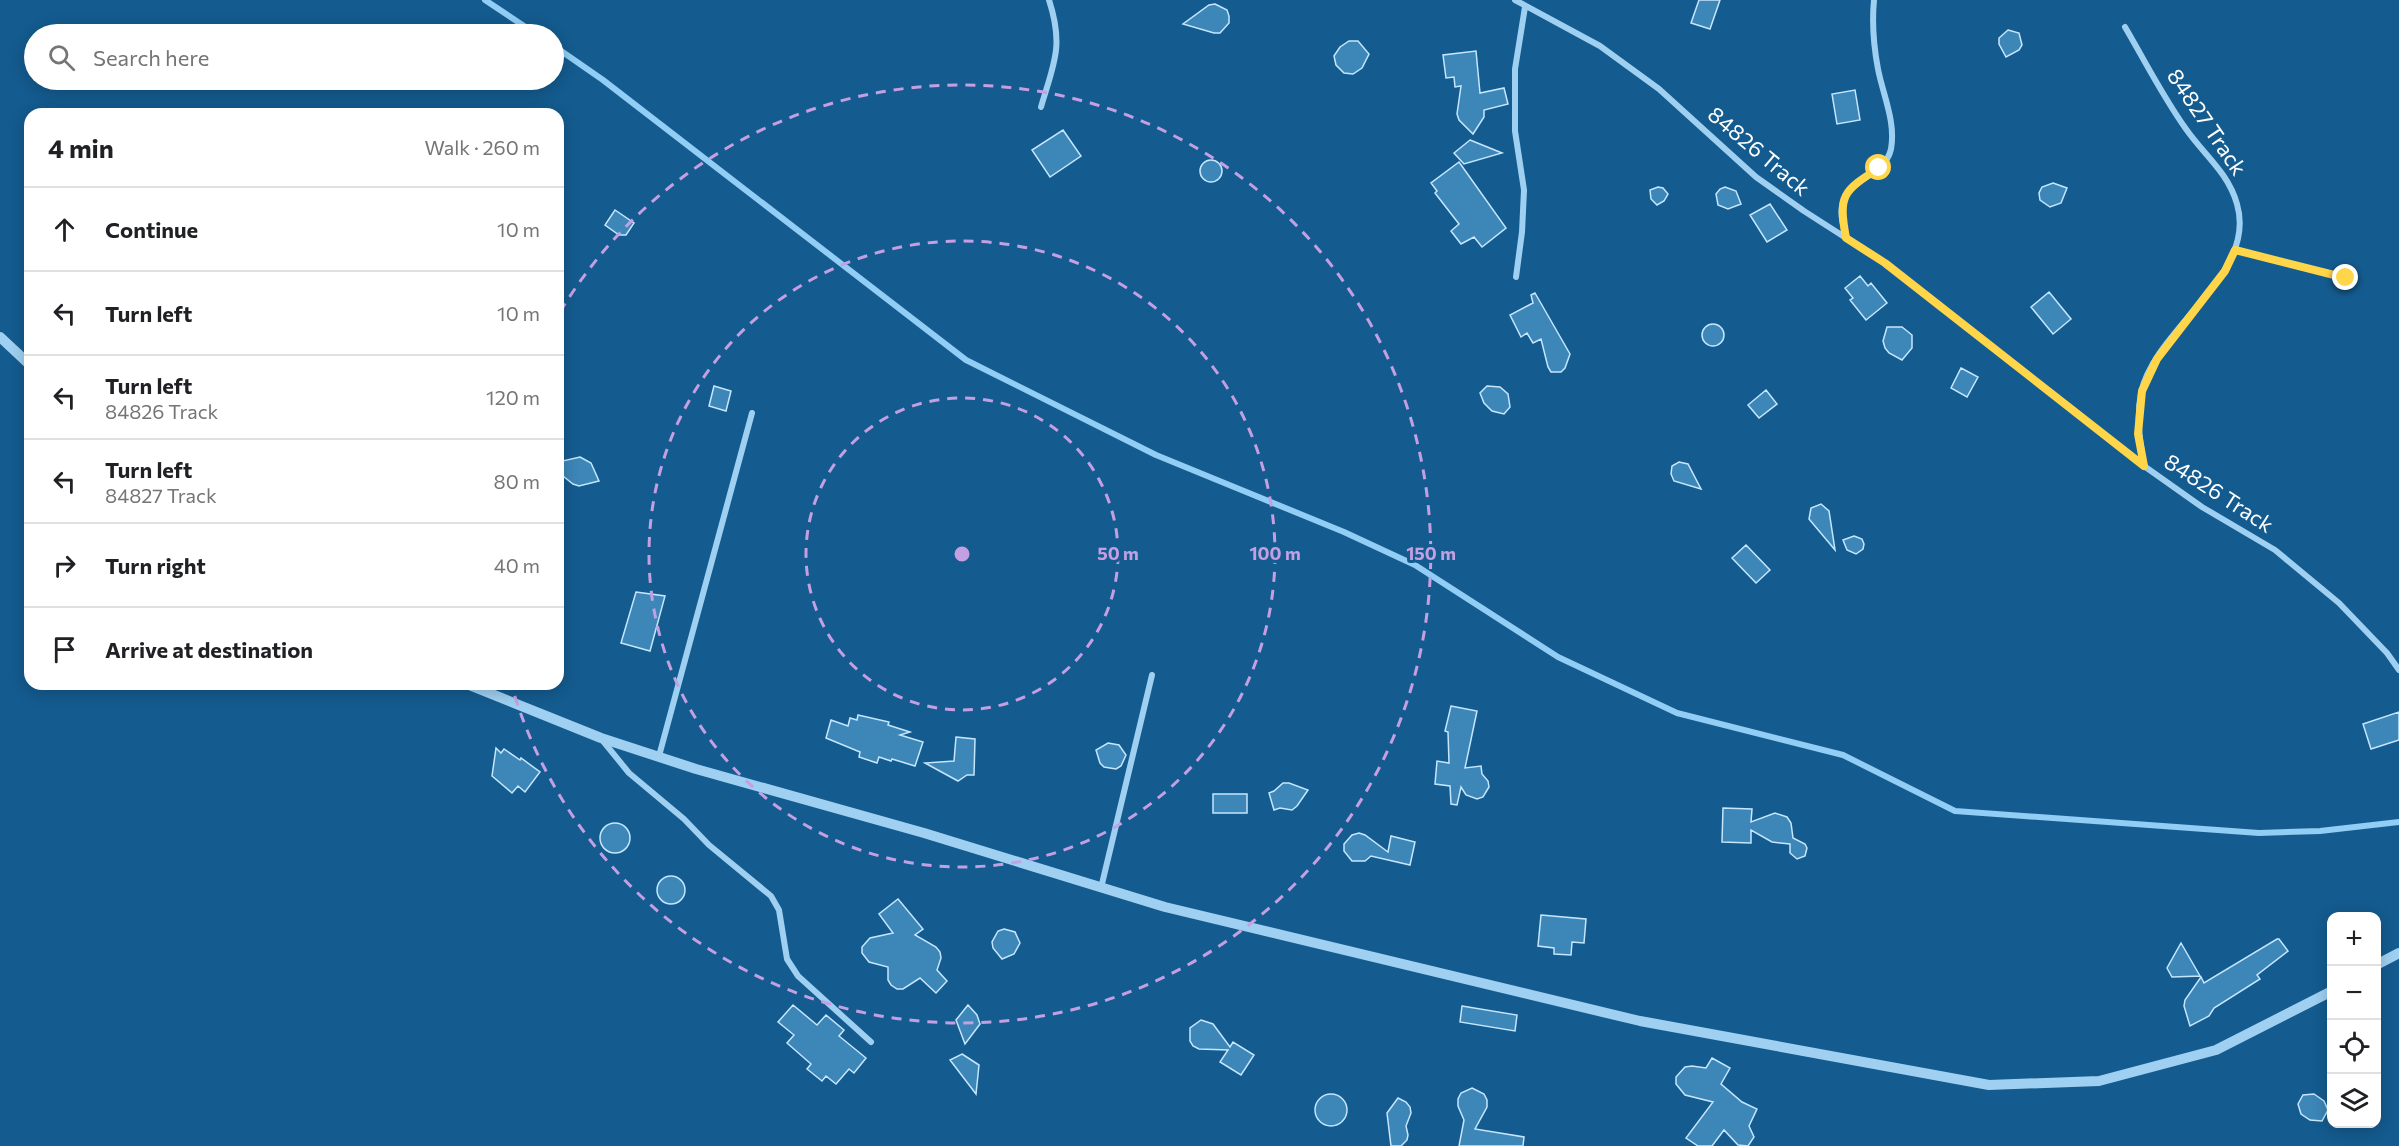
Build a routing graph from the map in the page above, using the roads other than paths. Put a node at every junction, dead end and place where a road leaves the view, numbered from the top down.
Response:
1 (1049, 0) edge
2 (1515, 0) edge
3 (1874, 0) edge
4 (1525, 8) junction
5 (2126, 27) dead end
6 (1041, 107) dead end
7 (1846, 238) junction
8 (2235, 250) junction
9 (1516, 277) dead end
10 (2346, 278) dead end
11 (0, 337) edge
12 (24, 359) edge
13 (752, 413) dead end
14 (2144, 466) junction
15 (2399, 670) edge
16 (1152, 675) dead end
17 (482, 690) edge
18 (601, 738) junction
19 (659, 756) junction
20 (1101, 888) junction
21 (2399, 953) edge
22 (2381, 962) edge
23 (2327, 993) edge
24 (871, 1042) dead end

1 - 6 street
2 - 4 street, 84826 Track
3 - 7 street
4 - 7 street, 84826 Track
4 - 9 street
5 - 8 street, 84827 Track
7 - 14 street, 84826 Track
8 - 10 street
8 - 14 street, 84827 Track
11 - 12 street
13 - 19 street
14 - 15 street, 84826 Track
16 - 20 street
17 - 18 street
18 - 19 street
18 - 24 street
19 - 20 street
20 - 23 street
21 - 22 street

